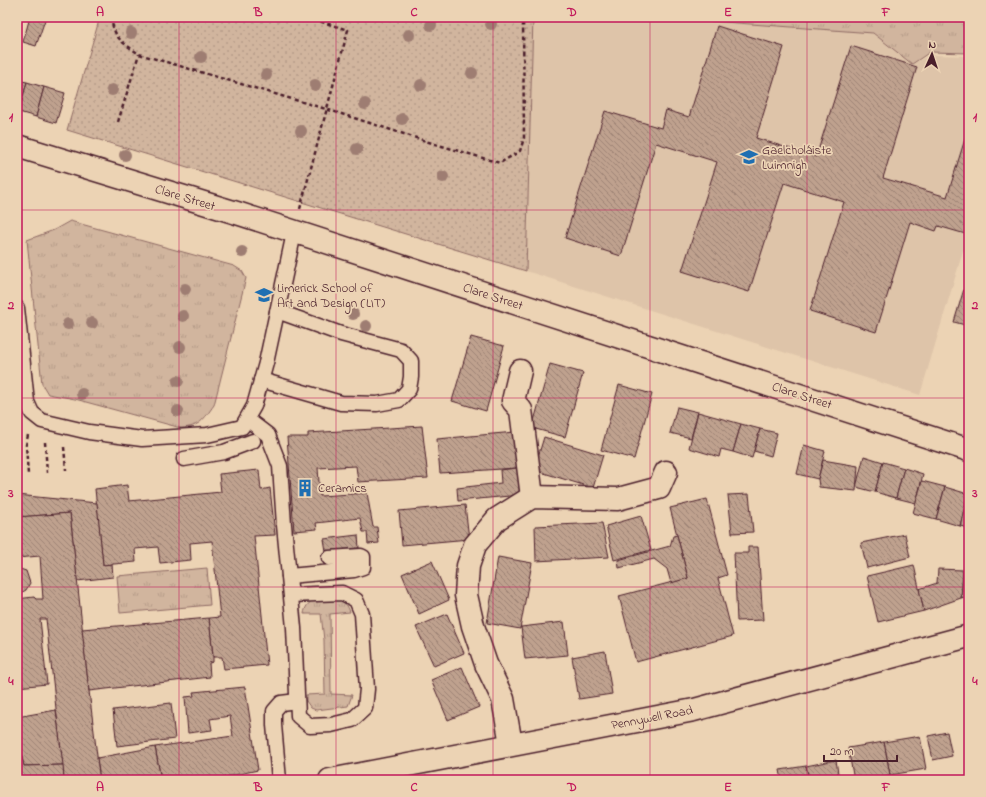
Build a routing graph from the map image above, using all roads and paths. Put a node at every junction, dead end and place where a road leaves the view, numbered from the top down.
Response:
1 (111, 17) edge
2 (306, 17) edge
3 (523, 17) edge
4 (139, 54) junction
5 (326, 109) junction
6 (118, 122) dead end
7 (17, 146) edge
8 (294, 233) junction
9 (17, 308) edge
10 (277, 311) junction
11 (520, 371) dead end
12 (261, 380) junction
13 (247, 419) junction
14 (64, 441) dead end
15 (253, 441) dead end
16 (45, 443) dead end
17 (26, 445) dead end
18 (969, 450) edge
19 (184, 459) dead end
20 (66, 470) dead end
21 (666, 472) dead end
22 (47, 473) dead end
23 (28, 475) dead end
24 (532, 497) junction
25 (329, 558) dead end
26 (289, 576) junction
27 (291, 595) junction
28 (969, 636) edge
29 (297, 701) junction
30 (511, 744) junction
31 (279, 780) edge
32 (330, 780) edge

1 - 4 path
2 - 5 path
3 - 5 path
4 - 5 path
4 - 6 path
5 - 8 path
7 - 8 main road, Clare Street
8 - 10 lane
8 - 18 main road, Clare Street
9 - 13 lane
10 - 12 lane
10 - 12 lane
11 - 24 main road
12 - 13 lane
13 - 26 lane
14 - 20 path
15 - 19 lane
16 - 22 path
17 - 23 path
21 - 24 main road
24 - 30 main road
25 - 26 lane
26 - 27 lane
27 - 29 lane
27 - 29 lane
28 - 30 main road, Pennywell Road
29 - 31 lane
30 - 32 main road, Pennywell Road

